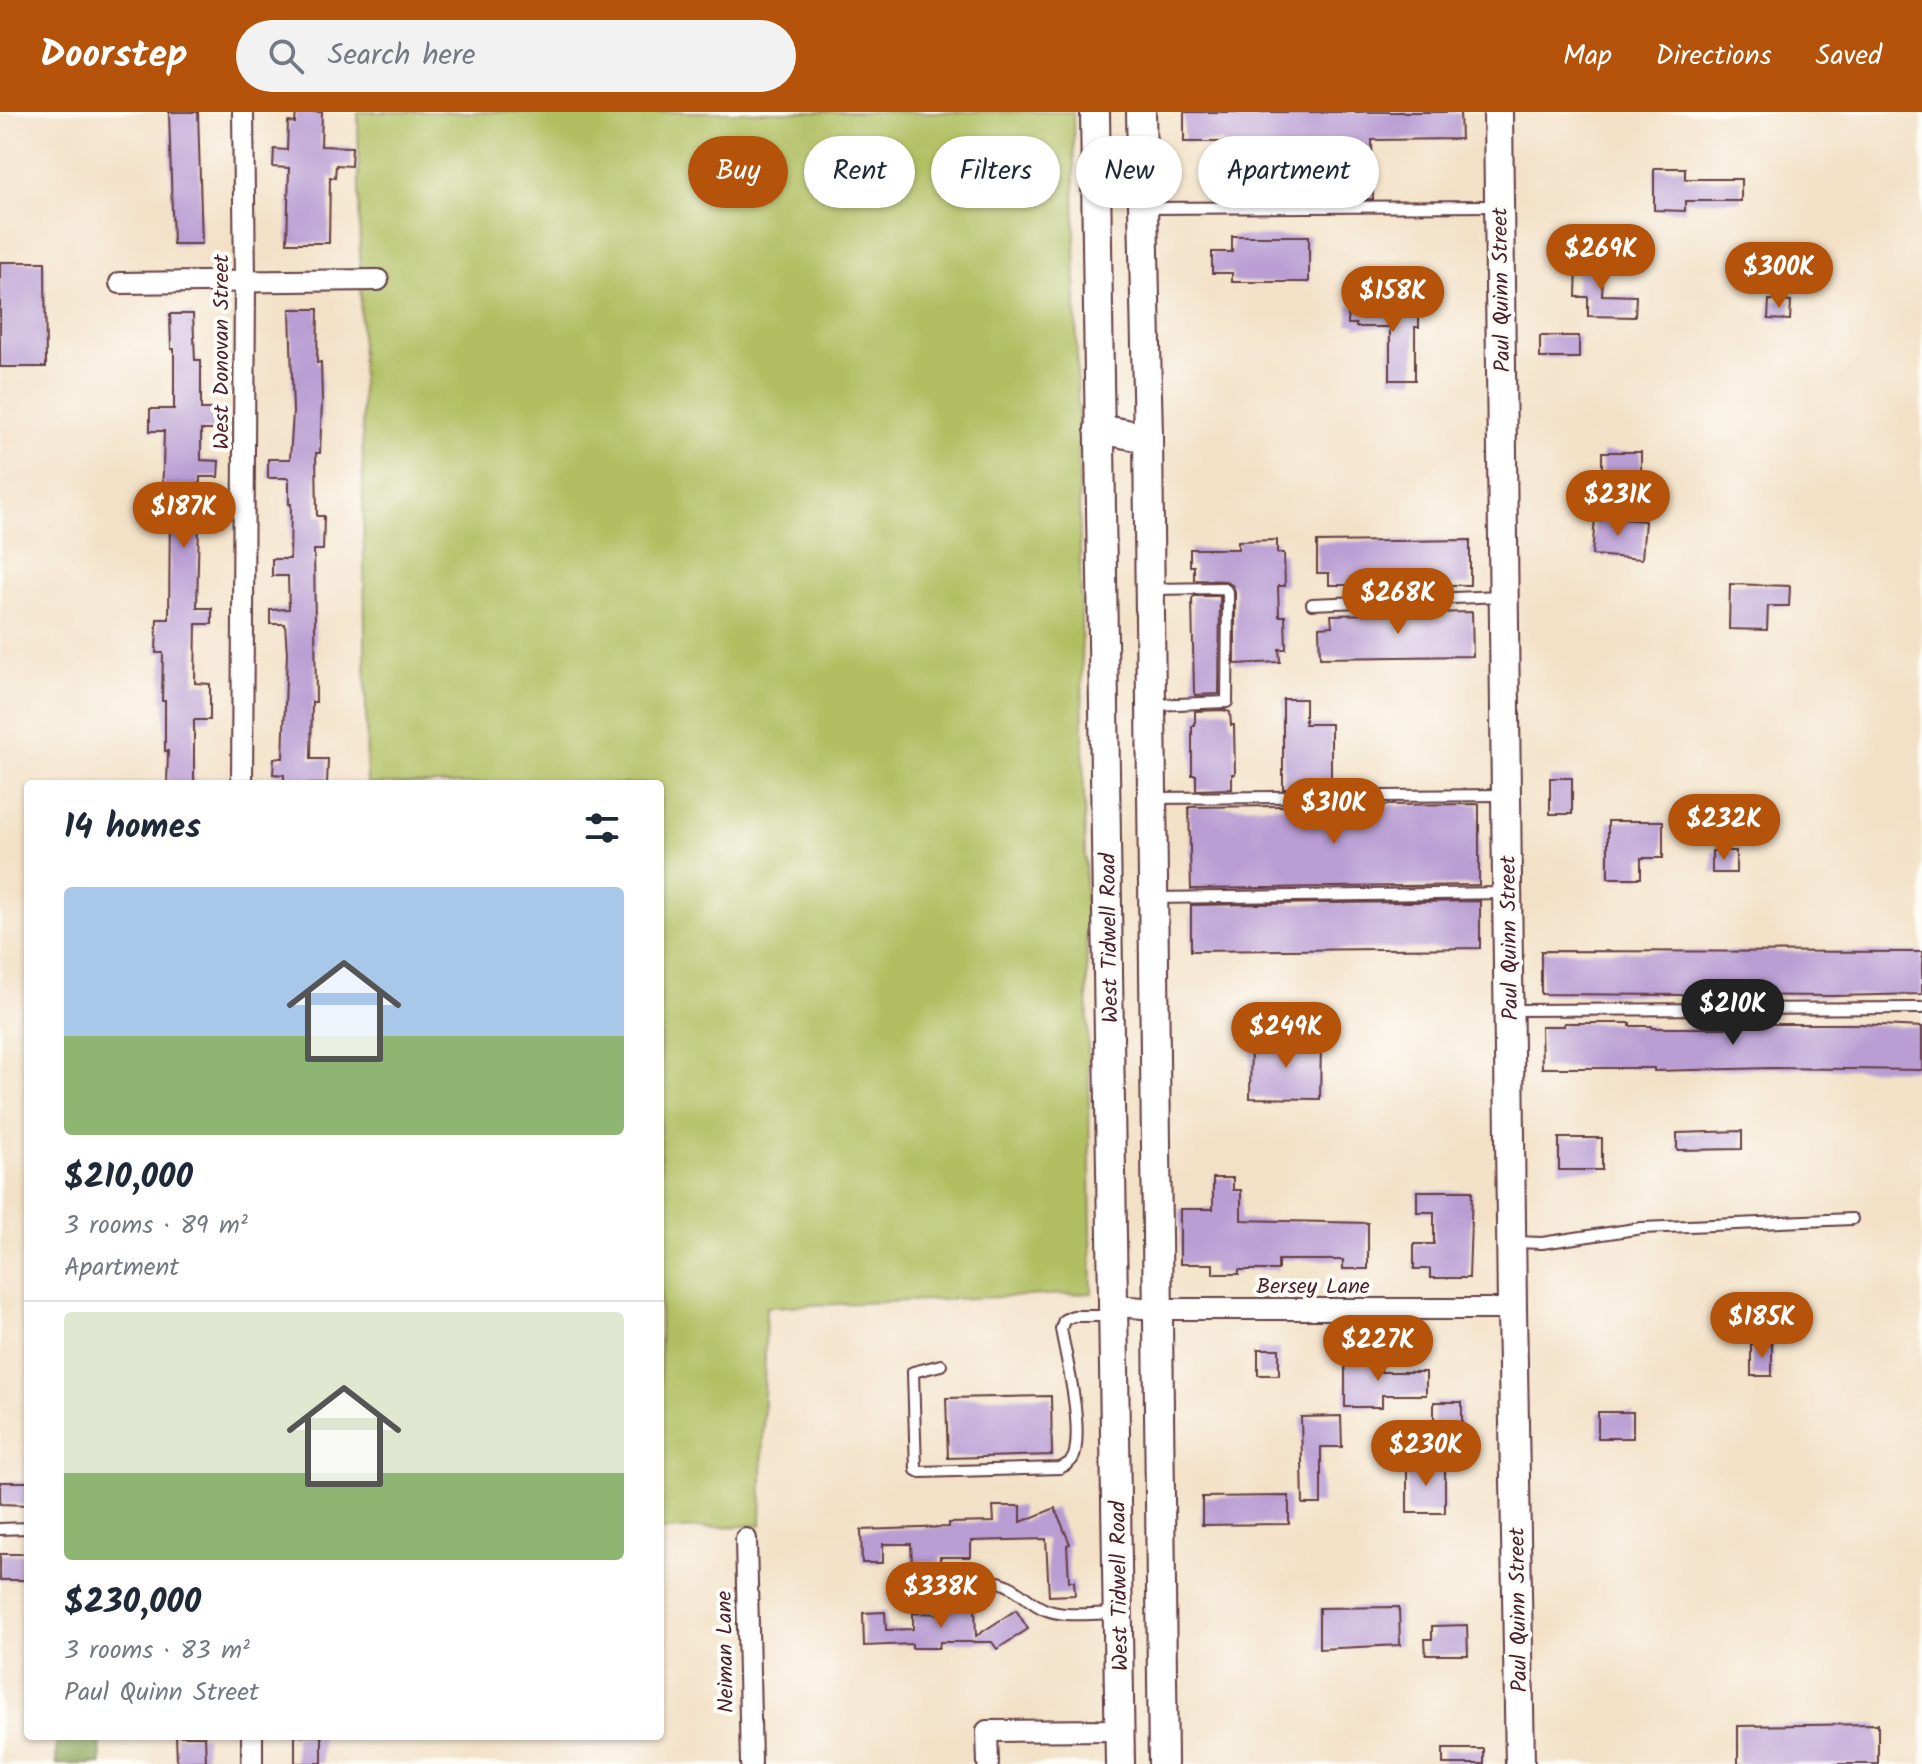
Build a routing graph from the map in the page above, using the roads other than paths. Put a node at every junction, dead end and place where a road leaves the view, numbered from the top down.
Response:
1 (243, 112) edge
2 (1095, 112) edge
3 (1141, 112) edge
4 (1498, 112) edge
5 (1142, 136) edge
6 (1499, 206) junction
7 (1143, 208) edge
8 (1182, 208) edge
9 (378, 280) dead end
10 (245, 281) junction
11 (120, 283) dead end
12 (1099, 429) junction
13 (1148, 438) junction
14 (1150, 589) junction
15 (1503, 596) junction
16 (1312, 604) dead end
17 (1151, 705) junction
18 (242, 780) edge
19 (1506, 795) junction
20 (1151, 798) junction
21 (1507, 893) junction
22 (1152, 898) junction
23 (1922, 1008) edge
24 (1109, 1009) junction
25 (1509, 1010) junction
26 (1153, 1017) junction
27 (1852, 1219) dead end
28 (1511, 1241) junction
29 (1158, 1309) junction
30 (1512, 1309) junction
31 (1114, 1311) junction
32 (941, 1365) dead end
33 (24, 1528) edge
34 (0, 1529) edge
35 (746, 1539) dead end
36 (896, 1584) dead end
37 (1160, 1610) junction
38 (1118, 1613) junction
39 (1119, 1730) junction
40 (252, 1740) edge
41 (252, 1764) edge
42 (751, 1764) edge
43 (988, 1764) edge
44 (1120, 1764) edge
45 (1163, 1764) edge
46 (1520, 1764) edge

1 - 10 street, West Donovan Street
2 - 12 main road, West Tidwell Road
3 - 5 main road, West Tidwell Road
4 - 6 main road, Paul Quinn Street
6 - 8 lane
6 - 15 main road, Paul Quinn Street
7 - 13 main road, West Tidwell Road
9 - 10 street
10 - 11 street
10 - 18 street, West Donovan Street
12 - 13 main road
12 - 24 main road, West Tidwell Road
13 - 14 main road, West Tidwell Road
14 - 17 main road, West Tidwell Road
14 - 17 lane
15 - 16 lane
15 - 19 main road, Paul Quinn Street
17 - 20 main road, West Tidwell Road
19 - 20 lane
19 - 21 main road, Paul Quinn Street
20 - 22 main road, West Tidwell Road
21 - 22 lane
21 - 25 main road, Paul Quinn Street
22 - 26 main road, West Tidwell Road
23 - 25 lane
24 - 26 main road
24 - 31 main road, West Tidwell Road
25 - 28 main road, Paul Quinn Street
26 - 29 main road, West Tidwell Road
27 - 28 lane
28 - 30 main road, Paul Quinn Street
29 - 30 street, Bersey Lane
29 - 31 street, Bersey Lane
29 - 37 main road, West Tidwell Road
30 - 46 main road, Paul Quinn Street
31 - 32 lane
31 - 38 main road, West Tidwell Road
33 - 34 lane
35 - 42 street, Neiman Lane
36 - 38 lane
37 - 38 main road
37 - 45 main road, West Tidwell Road
38 - 39 main road, West Tidwell Road
39 - 43 street
39 - 44 main road, West Tidwell Road
40 - 41 street

